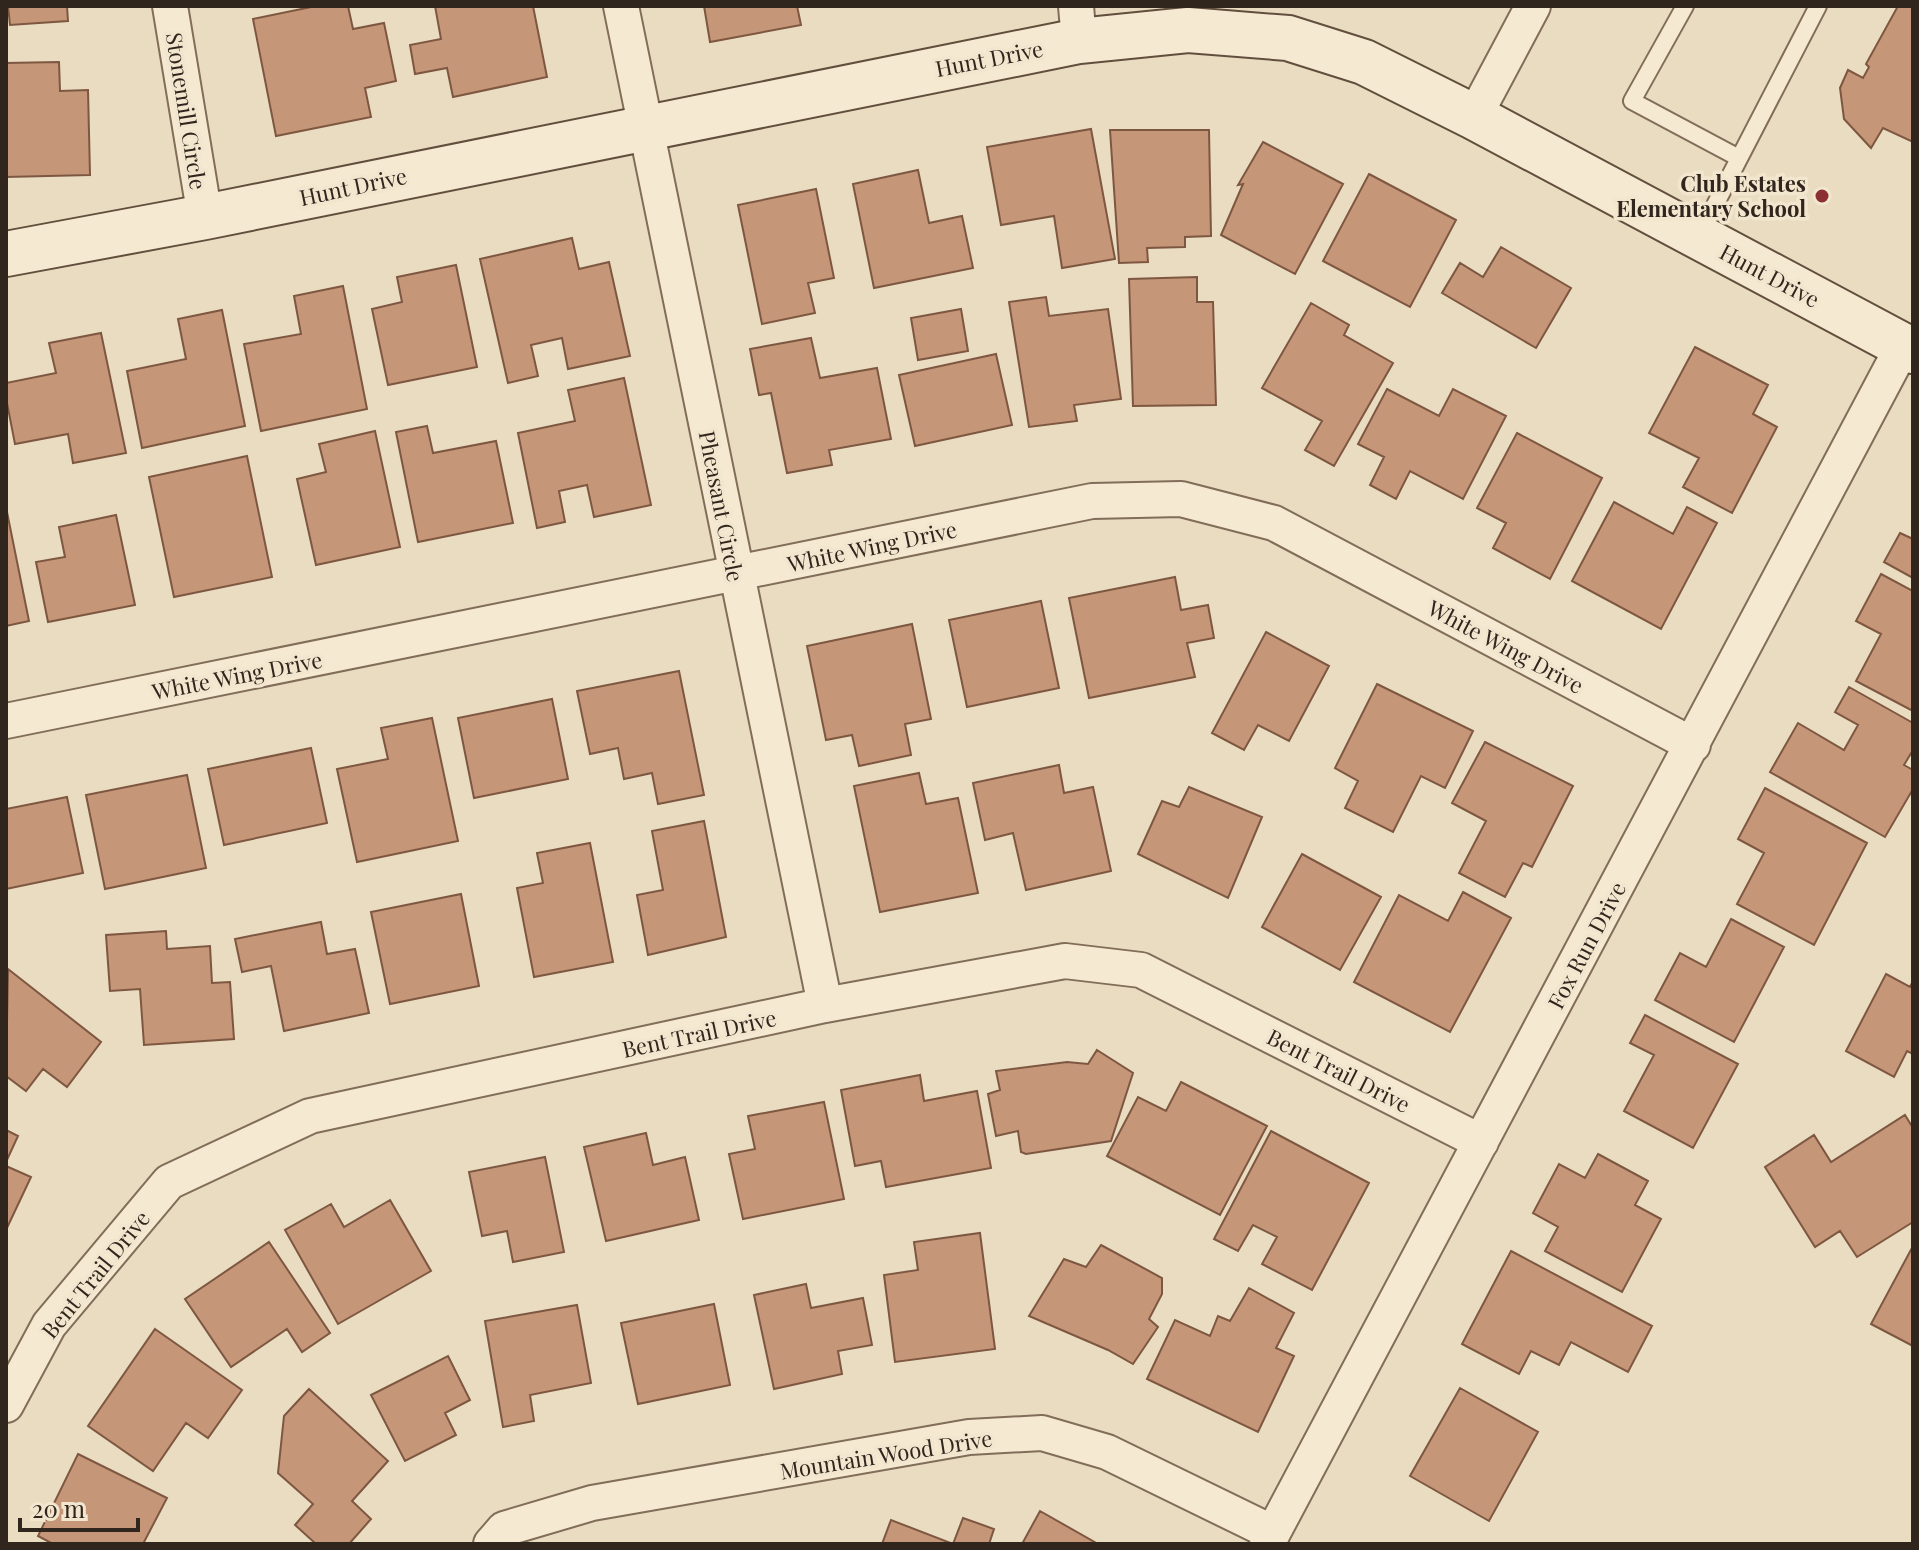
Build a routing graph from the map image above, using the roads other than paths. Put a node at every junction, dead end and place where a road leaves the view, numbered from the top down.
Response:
1 (170, 6) edge
2 (621, 6) edge
3 (1533, 6) edge
4 (1685, 6) edge
5 (1818, 6) edge
6 (1077, 23) edge
7 (1474, 117) junction
8 (647, 126) junction
9 (1739, 158) junction
10 (205, 217) junction
11 (1699, 237) junction
12 (6, 254) edge
13 (1908, 349) edge
14 (735, 574) junction
15 (6, 721) edge
16 (1693, 745) junction
17 (825, 1005) junction
18 (1481, 1142) junction
19 (6, 1405) edge
20 (1270, 1538) edge
21 (491, 1544) edge

1 - 10 street, Stonemill Circle
2 - 8 street, Pheasant Circle
3 - 7 street
4 - 9 lane
5 - 9 lane
6 - 7 street, Hunt Drive
6 - 8 street, Hunt Drive
7 - 11 street, Hunt Drive
8 - 10 street, Hunt Drive
8 - 14 street, Pheasant Circle
9 - 11 lane
10 - 12 street, Hunt Drive
11 - 13 street, Hunt Drive
13 - 16 street, Fox Run Drive
14 - 15 street, White Wing Drive
14 - 16 street, White Wing Drive
14 - 17 street, Pheasant Circle
16 - 18 street, Fox Run Drive
17 - 18 street, Bent Trail Drive
17 - 19 street, Bent Trail Drive
18 - 20 street, Fox Run Drive
20 - 21 street, Mountain Wood Drive

